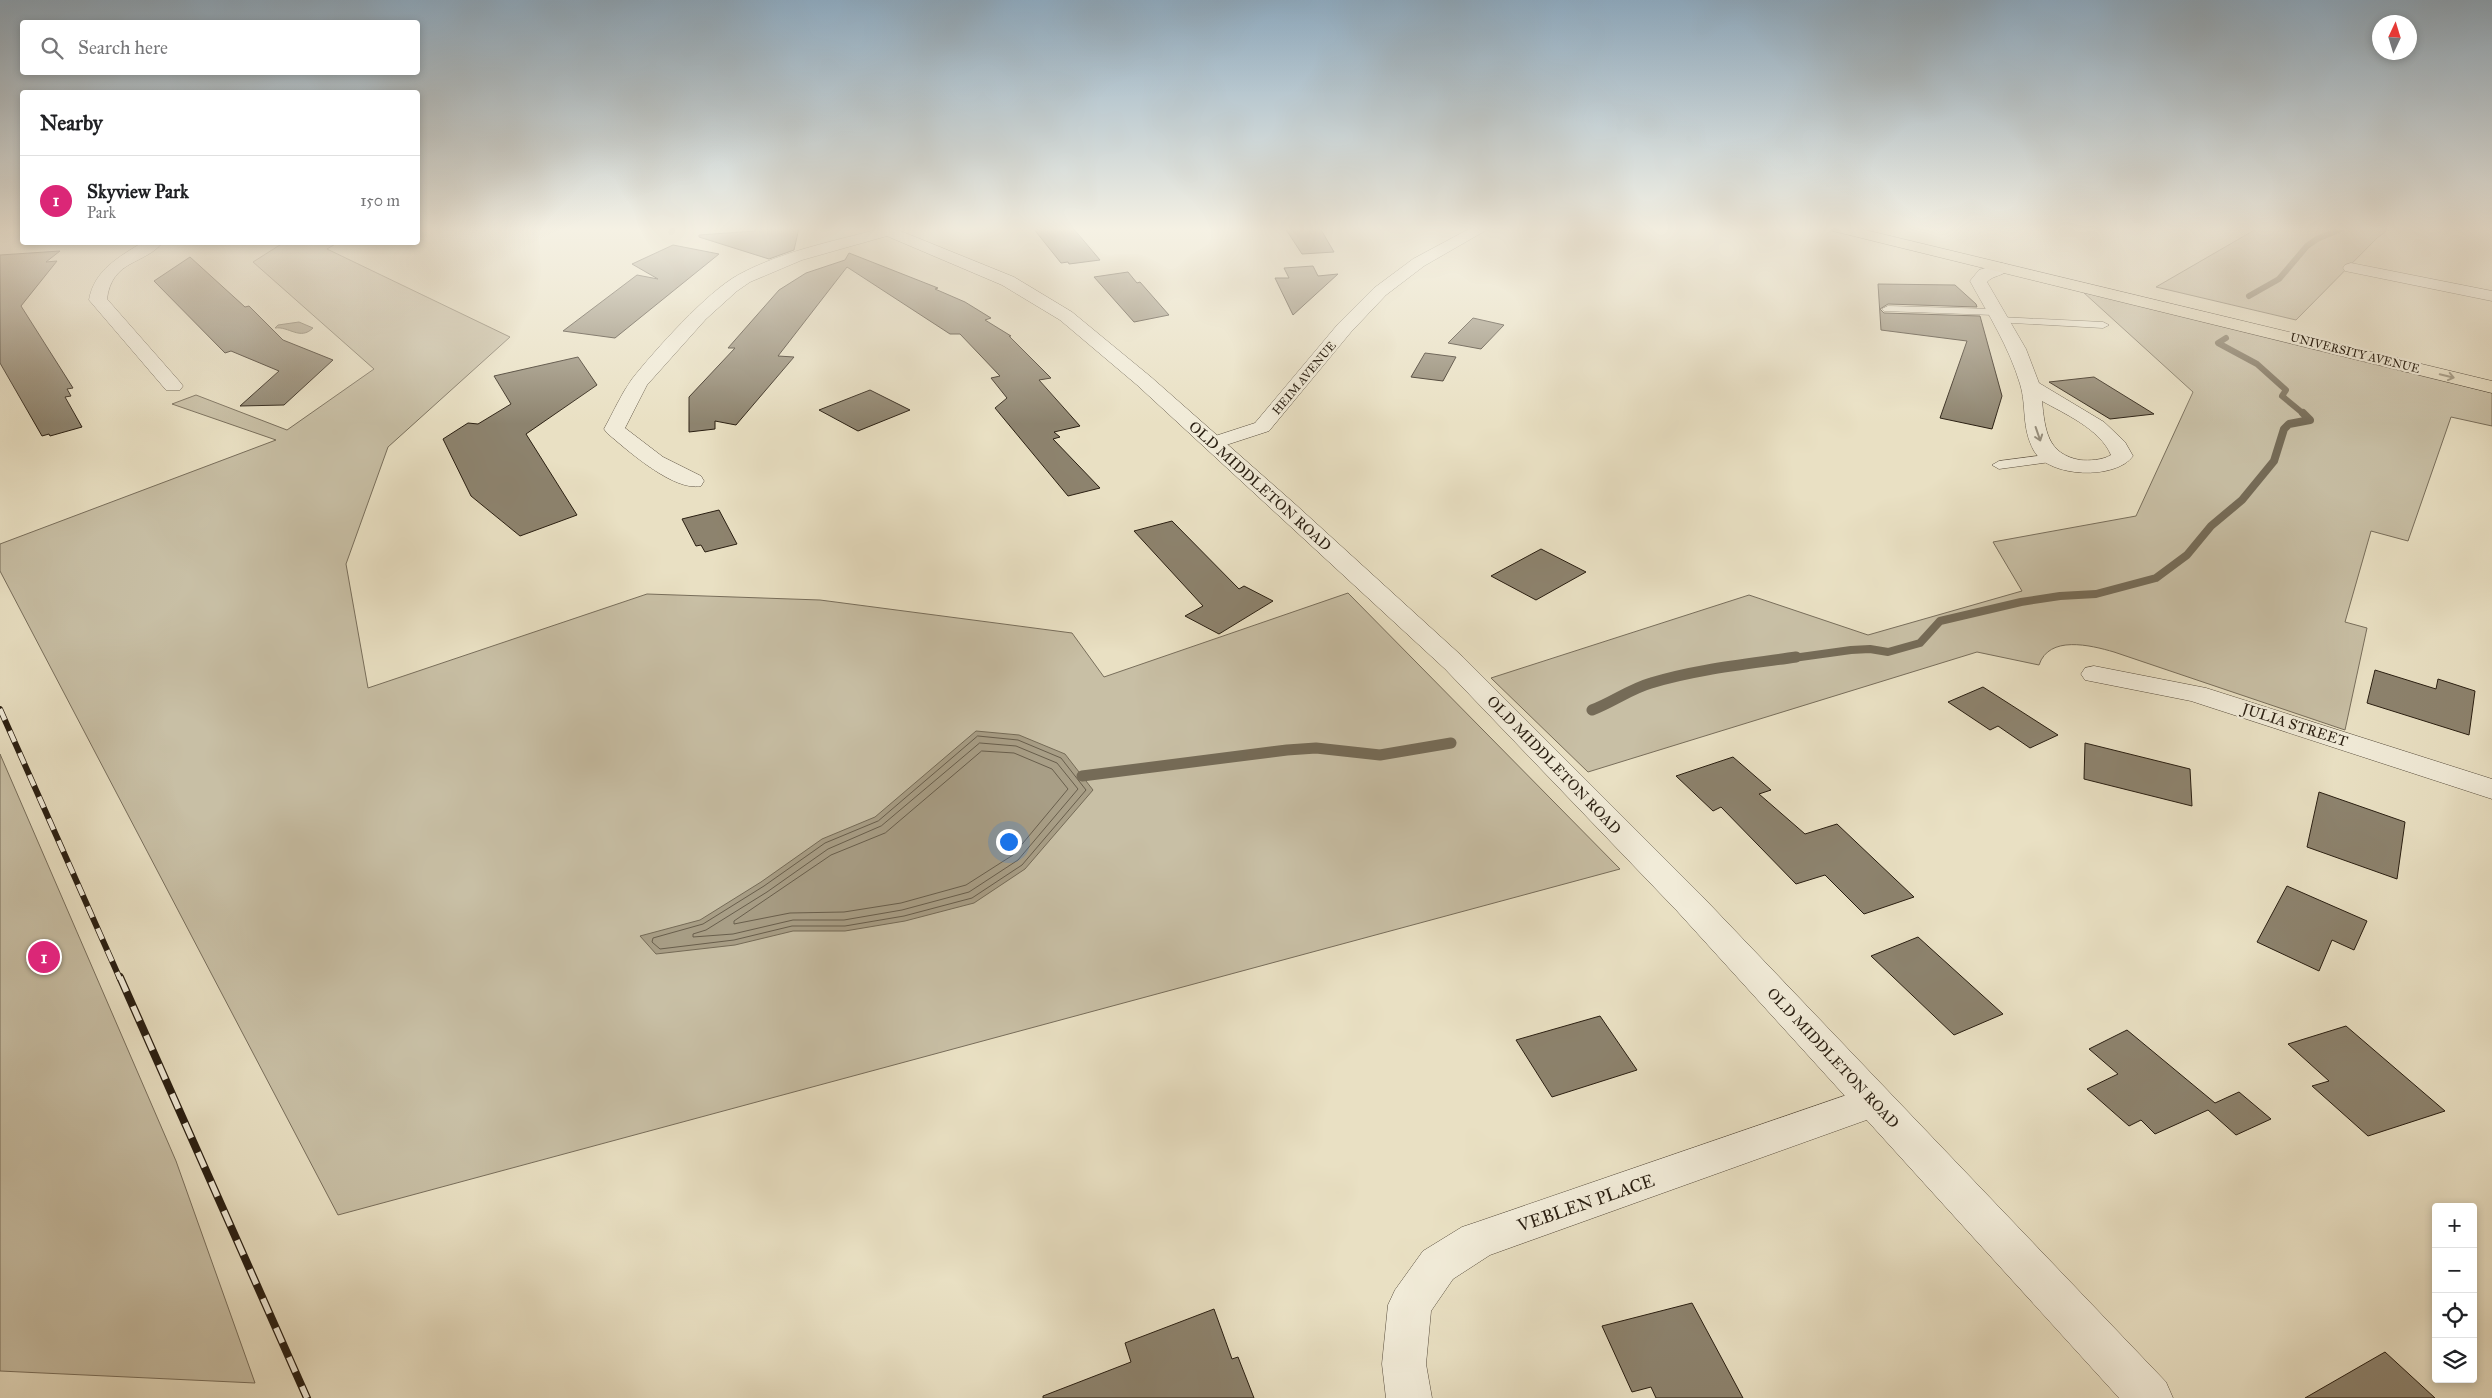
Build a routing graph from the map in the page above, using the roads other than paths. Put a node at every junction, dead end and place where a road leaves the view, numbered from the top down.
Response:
1 (98, 293) edge
2 (726, 293) edge
3 (1028, 293) edge
4 (1380, 293) edge
5 (1985, 293) edge
6 (2106, 293) edge
7 (2150, 293) edge
8 (2157, 293) edge
9 (2478, 293) edge
10 (2492, 296) edge
11 (2201, 304) junction
12 (1888, 309) dead end
13 (1997, 316) junction
14 (2103, 325) dead end
15 (2492, 373) edge
16 (173, 386) dead end
17 (2031, 386) junction
18 (2492, 387) edge
19 (1213, 442) junction
20 (2052, 458) junction
21 (1999, 465) dead end
22 (693, 481) dead end
23 (2094, 674) dead end
24 (2492, 789) edge
25 (1873, 1102) junction
26 (1409, 1398) edge
27 (2150, 1398) edge

1 - 16 street
2 - 22 street
3 - 19 street, OLD MIDDLETON ROAD
4 - 19 street, HEIM AVENUE
5 - 13 street
6 -> 18 main road, UNIVERSITY AVENUE
7 - 11 main road
8 - 11 main road, UNIVERSITY AVENUE
9 - 10 street
11 - 15 main road, UNIVERSITY AVENUE
12 - 13 lane
13 - 14 lane
13 - 17 street
17 -> 20 street
17 - 20 street
19 - 25 street, OLD MIDDLETON ROAD
20 - 21 lane
23 - 24 street, JULIA STREET
25 - 26 street, VEBLEN PLACE
25 - 27 street, OLD MIDDLETON ROAD

